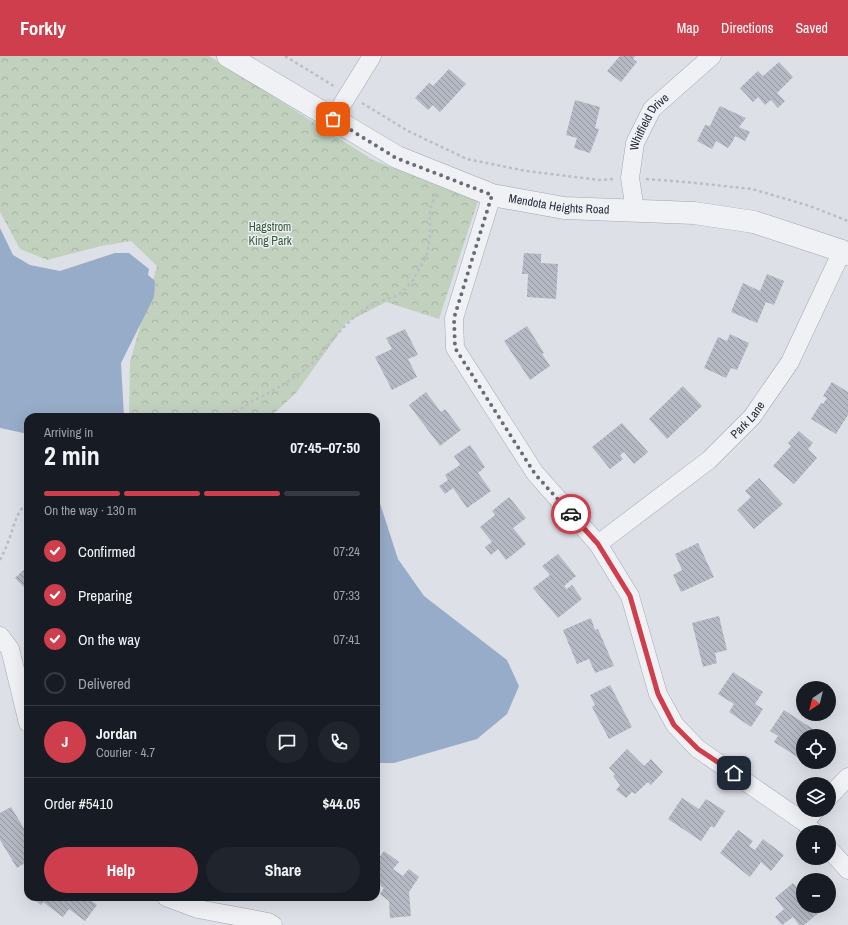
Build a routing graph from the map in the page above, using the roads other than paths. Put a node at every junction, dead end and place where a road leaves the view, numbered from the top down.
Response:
1 (228, 56) edge
2 (372, 56) edge
3 (712, 56) edge
4 (333, 119) junction
5 (492, 195) junction
6 (635, 210) junction
7 (845, 252) edge
8 (598, 544) junction
9 (0, 636) edge
10 (24, 707) edge
11 (848, 777) edge
12 (836, 789) edge
13 (811, 821) edge
14 (836, 857) edge
15 (848, 870) edge
16 (177, 901) edge
17 (273, 925) edge

1 - 4 street, Mendota Heights Road
2 - 4 street
3 - 6 street, Whitfield Drive
4 - 5 street, Mendota Heights Road
5 - 6 street, Mendota Heights Road
5 - 8 street
6 - 7 street, Mendota Heights Road
7 - 8 street, Park Lane
8 - 13 street
9 - 10 street
11 - 12 street
14 - 15 street
16 - 17 street

